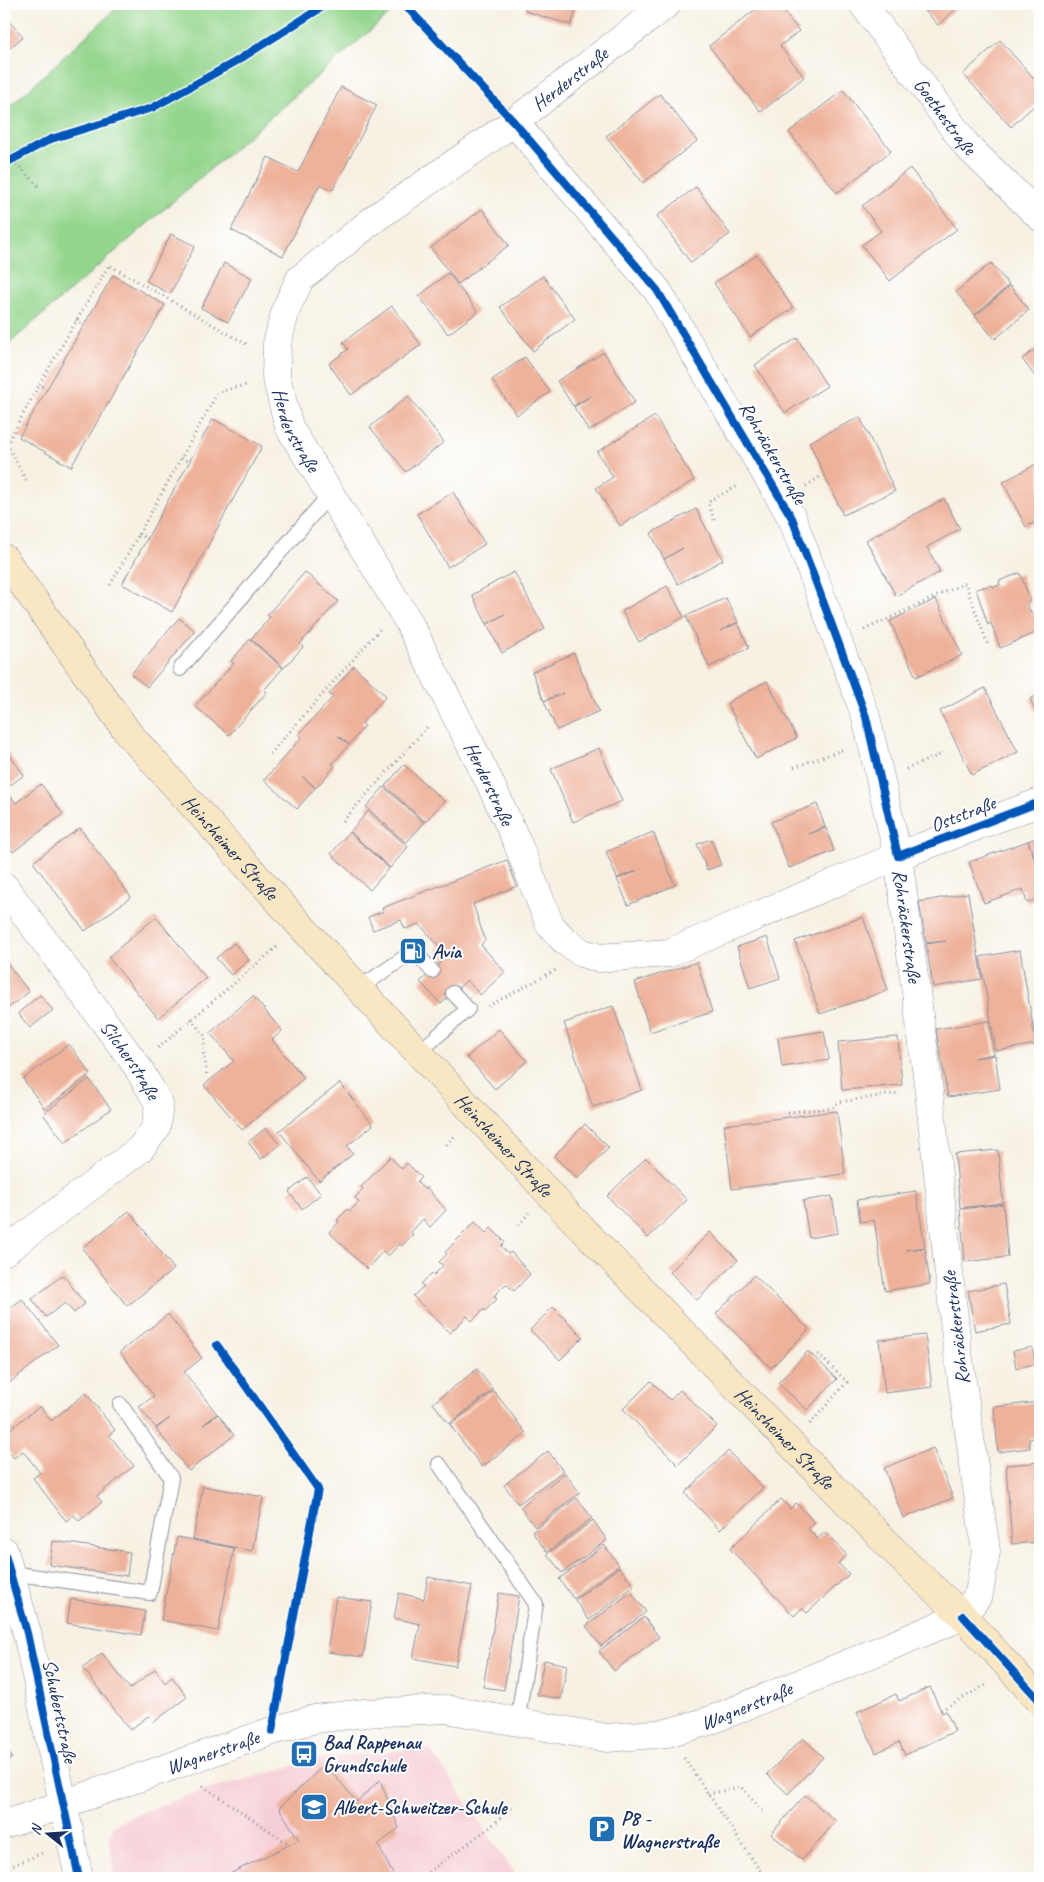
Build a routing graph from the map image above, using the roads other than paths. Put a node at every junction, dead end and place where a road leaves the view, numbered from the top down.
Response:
1 (667, 4) edge
2 (863, 4) edge
3 (514, 122) junction
4 (1040, 217) edge
5 (330, 494) junction
6 (4, 558) edge
7 (180, 669) dead end
8 (1040, 802) edge
9 (898, 856) junction
10 (4, 886) edge
11 (590, 955) joint
12 (432, 970) dead end
13 (358, 989) junction
14 (453, 993) dead end
15 (418, 1053) junction
16 (4, 1252) edge
17 (120, 1404) dead end
18 (439, 1464) dead end
19 (7, 1562) edge
20 (963, 1616) junction
21 (15, 1632) edge
22 (1040, 1701) edge
23 (517, 1723) junction
24 (63, 1804) junction
25 (4, 1825) edge
26 (79, 1878) edge

1 - 3 street, Herderstraße
2 - 4 street, Goethestraße
3 - 5 street, Herderstraße
3 - 9 street, Rohräckerstraße
5 - 7 lane
5 - 11 street, Herderstraße
6 - 13 street, Heinsheimer Straße
8 - 9 street, Oststraße
9 - 11 street, Oststraße
9 - 20 street, Rohräckerstraße
10 - 16 street, Silcherstraße
12 - 13 lane
13 - 15 street, Heinsheimer Straße
14 - 15 lane
15 - 20 street, Heinsheimer Straße
17 - 19 lane
18 - 23 lane
19 - 21 street, Schubertstraße
20 - 22 street, Heinsheimer Straße
20 - 23 street, Wagnerstraße
21 - 24 street, Schubertstraße
23 - 24 street, Wagnerstraße
24 - 25 street, Wagnerstraße
24 - 26 street, Schubertstraße

